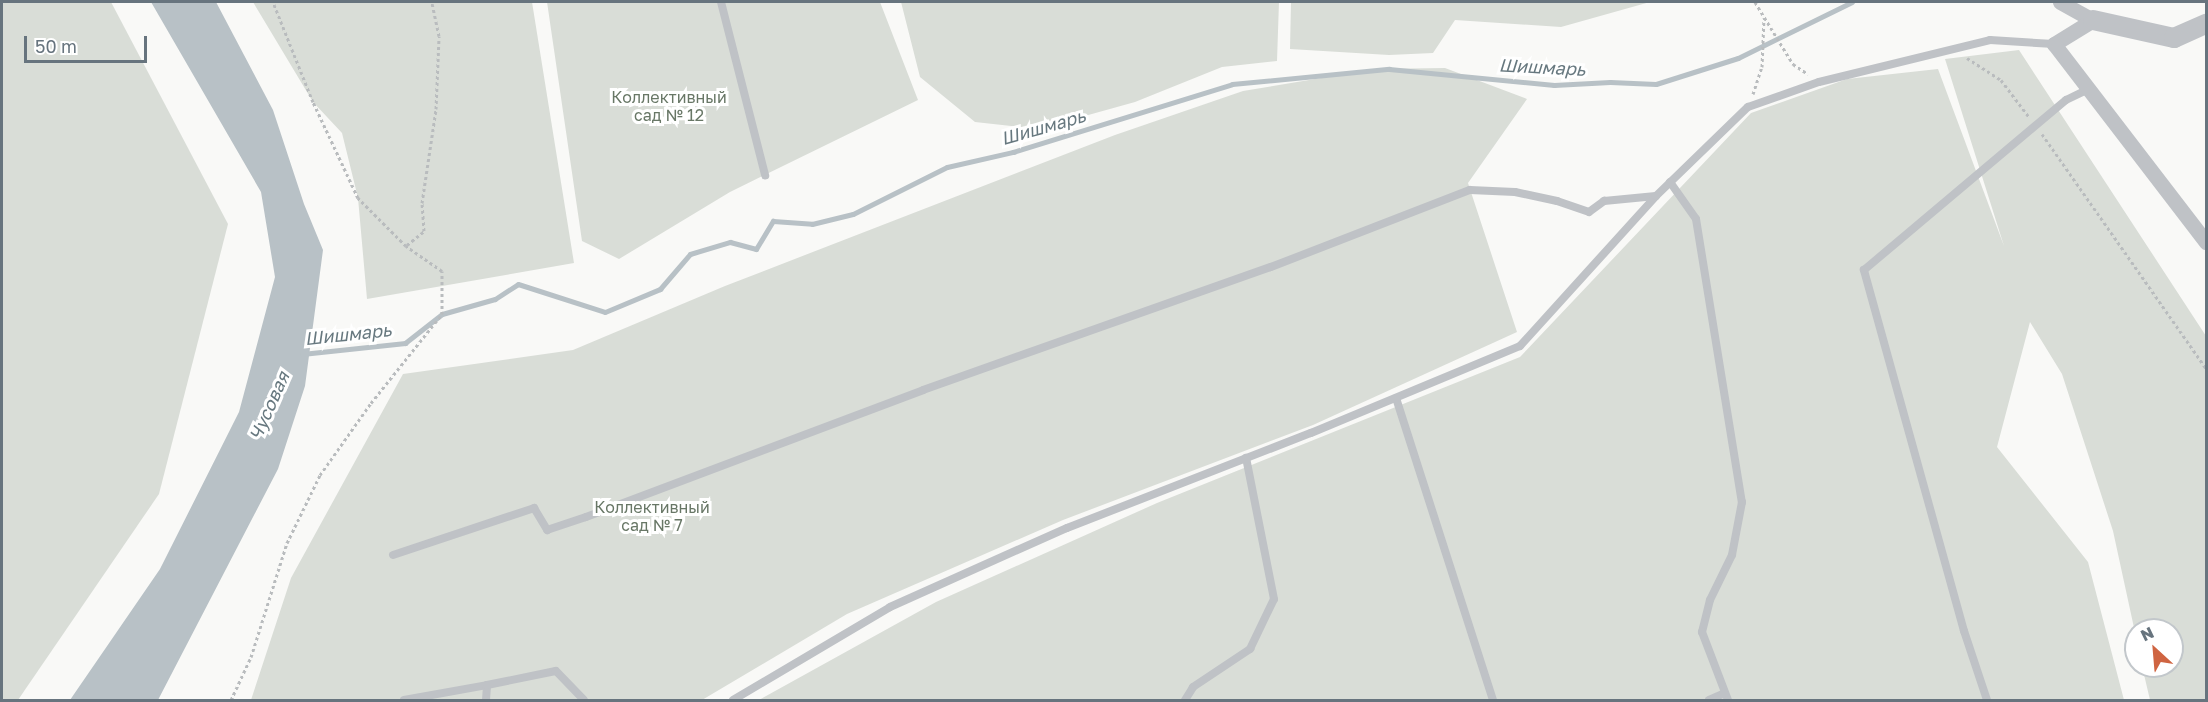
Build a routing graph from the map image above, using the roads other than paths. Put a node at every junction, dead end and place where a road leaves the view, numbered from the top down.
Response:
1 (721, 2) edge
2 (2060, 2) edge
3 (2093, 20) junction
4 (2206, 24) edge
5 (2054, 44) junction
6 (2089, 89) junction
7 (765, 175) dead end
8 (1670, 182) junction
9 (1656, 196) junction
10 (2206, 242) edge
11 (1396, 398) junction
12 (1246, 458) junction
13 (393, 555) dead end
14 (487, 685) junction
15 (1726, 697) edge
16 (404, 700) edge
17 (486, 700) edge
18 (584, 700) edge
19 (733, 700) edge
20 (1185, 700) edge
21 (1493, 700) edge
22 (1709, 700) edge
23 (1987, 700) edge

1 - 7 lane
2 - 3 street
3 - 4 street
3 - 5 street
5 - 6 street
5 - 8 lane
6 - 10 street
6 - 23 lane
8 - 9 lane
8 - 15 lane
9 - 11 lane
9 - 13 lane
11 - 12 lane
11 - 21 lane
12 - 19 lane
12 - 20 lane
14 - 16 lane
14 - 17 lane
14 - 18 lane
15 - 22 lane

